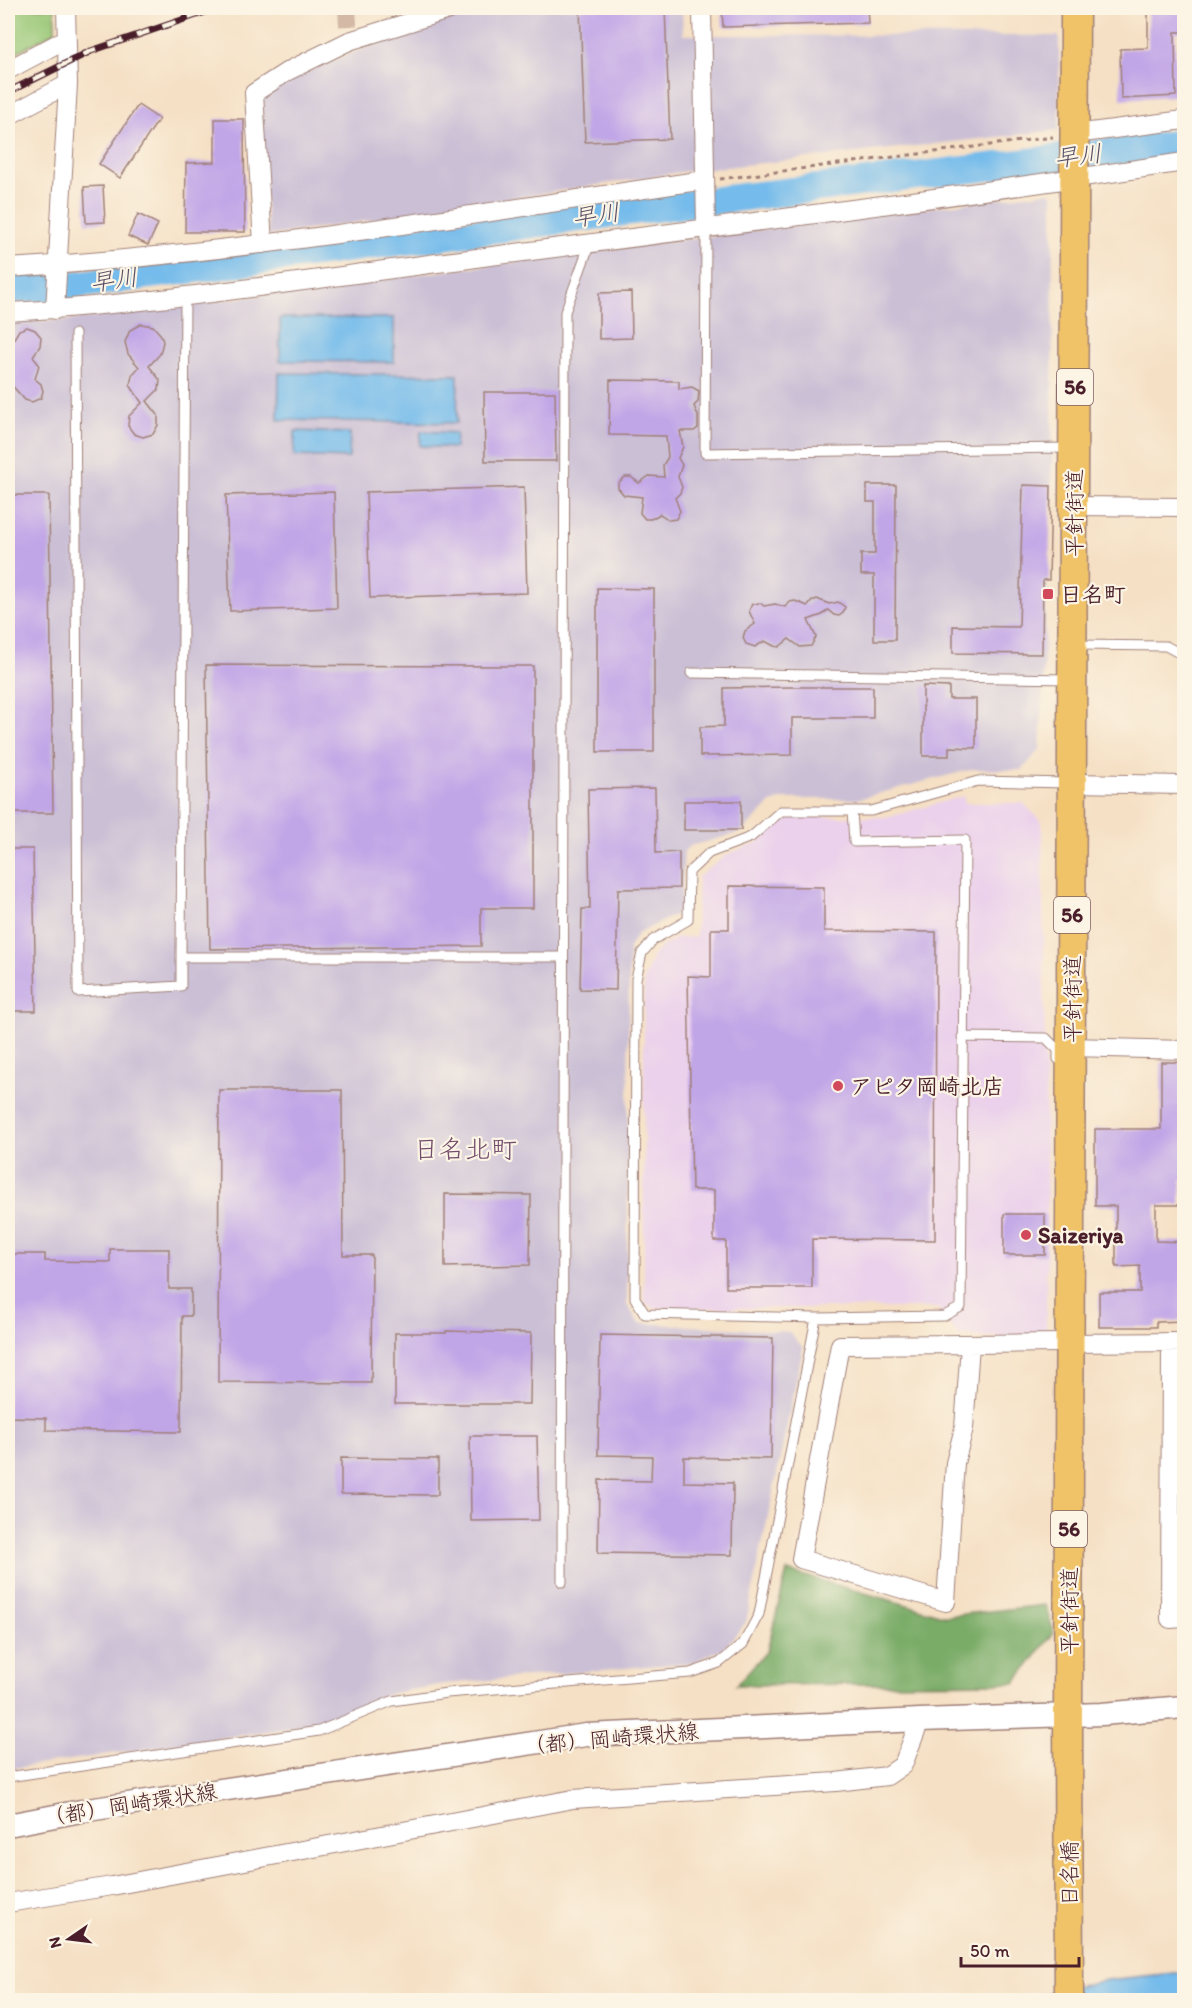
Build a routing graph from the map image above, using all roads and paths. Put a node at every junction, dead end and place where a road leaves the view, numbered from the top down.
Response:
1 (455, 8) edge
2 (702, 8) edge
3 (1075, 8) edge
4 (70, 9) edge
5 (66, 39) junction
6 (8, 70) edge
7 (68, 84) junction
8 (8, 116) edge
9 (1185, 120) edge
10 (1075, 134) junction
11 (1185, 162) edge
12 (1076, 178) junction
13 (705, 180) junction
14 (706, 228) junction
15 (590, 243) junction
16 (262, 244) junction
17 (57, 265) junction
18 (8, 268) edge
19 (185, 295) junction
20 (55, 310) junction
21 (8, 312) edge
22 (75, 334) dead end
23 (1075, 448) junction
24 (1074, 506) junction
25 (1185, 507) edge
26 (1074, 645) junction
27 (1185, 652) edge
28 (691, 673) dead end
29 (1074, 680) junction
30 (1073, 783) junction
31 (1185, 785) edge
32 (852, 811) junction
33 (181, 957) junction
34 (563, 957) junction
35 (962, 1037) junction
36 (1185, 1050) edge
37 (1065, 1059) junction
38 (1060, 1091) dead end
39 (1071, 1123) junction
40 (816, 1318) junction
41 (1070, 1342) junction
42 (1178, 1342) edge
43 (970, 1345) junction
44 (562, 1582) dead end
45 (1185, 1618) edge
46 (1185, 1707) edge
47 (1068, 1715) junction
48 (920, 1720) junction
49 (1068, 1748) joint
50 (8, 1777) edge
51 (8, 1824) edge
52 (8, 1903) edge
53 (1069, 2001) edge

1 - 16 street
2 - 13 street
3 - 10 main road, 56
4 - 5 street
5 - 6 street
5 - 7 street
7 - 8 street
7 - 17 street
9 - 10 street
10 - 12 main road, 56
10 - 13 path
11 - 12 street
12 - 14 street
12 - 23 main road, 平針街道 / 56
13 - 14 street
13 - 16 street
14 - 15 street
14 - 23 lane
15 - 19 street
15 - 34 lane
16 - 17 street
17 - 18 street
17 - 20 street
19 - 20 street
19 - 33 lane
20 - 21 street
22 - 33 lane
23 - 24 main road, 平針街道 / 56
24 - 25 street
24 - 26 main road, 平針街道 / 56
26 - 27 lane
26 - 29 main road, 平針街道 / 56
28 - 29 lane
29 - 30 main road, 平針街道 / 56
30 - 31 street
30 - 32 lane
30 - 37 main road, 平針街道 / 56
32 - 35 lane
32 - 40 lane
33 - 34 lane
34 - 44 lane
35 - 37 lane
35 - 40 lane
36 - 37 street
37 - 39 main road, 平針街道 / 56
38 - 39 lane
39 - 41 main road, 平針街道 / 56
40 - 50 lane
41 - 42 street
41 - 43 street
41 - 47 main road, 平針街道 / 56
42 - 45 street
43 - 43 street
46 - 47 street, （都）岡崎環状線
47 - 48 street, （都）岡崎環状線
47 - 49 main road, 平針街道 / 56
48 - 51 street, （都）岡崎環状線
48 - 52 street
49 - 53 main road, 日名橋 / 56

